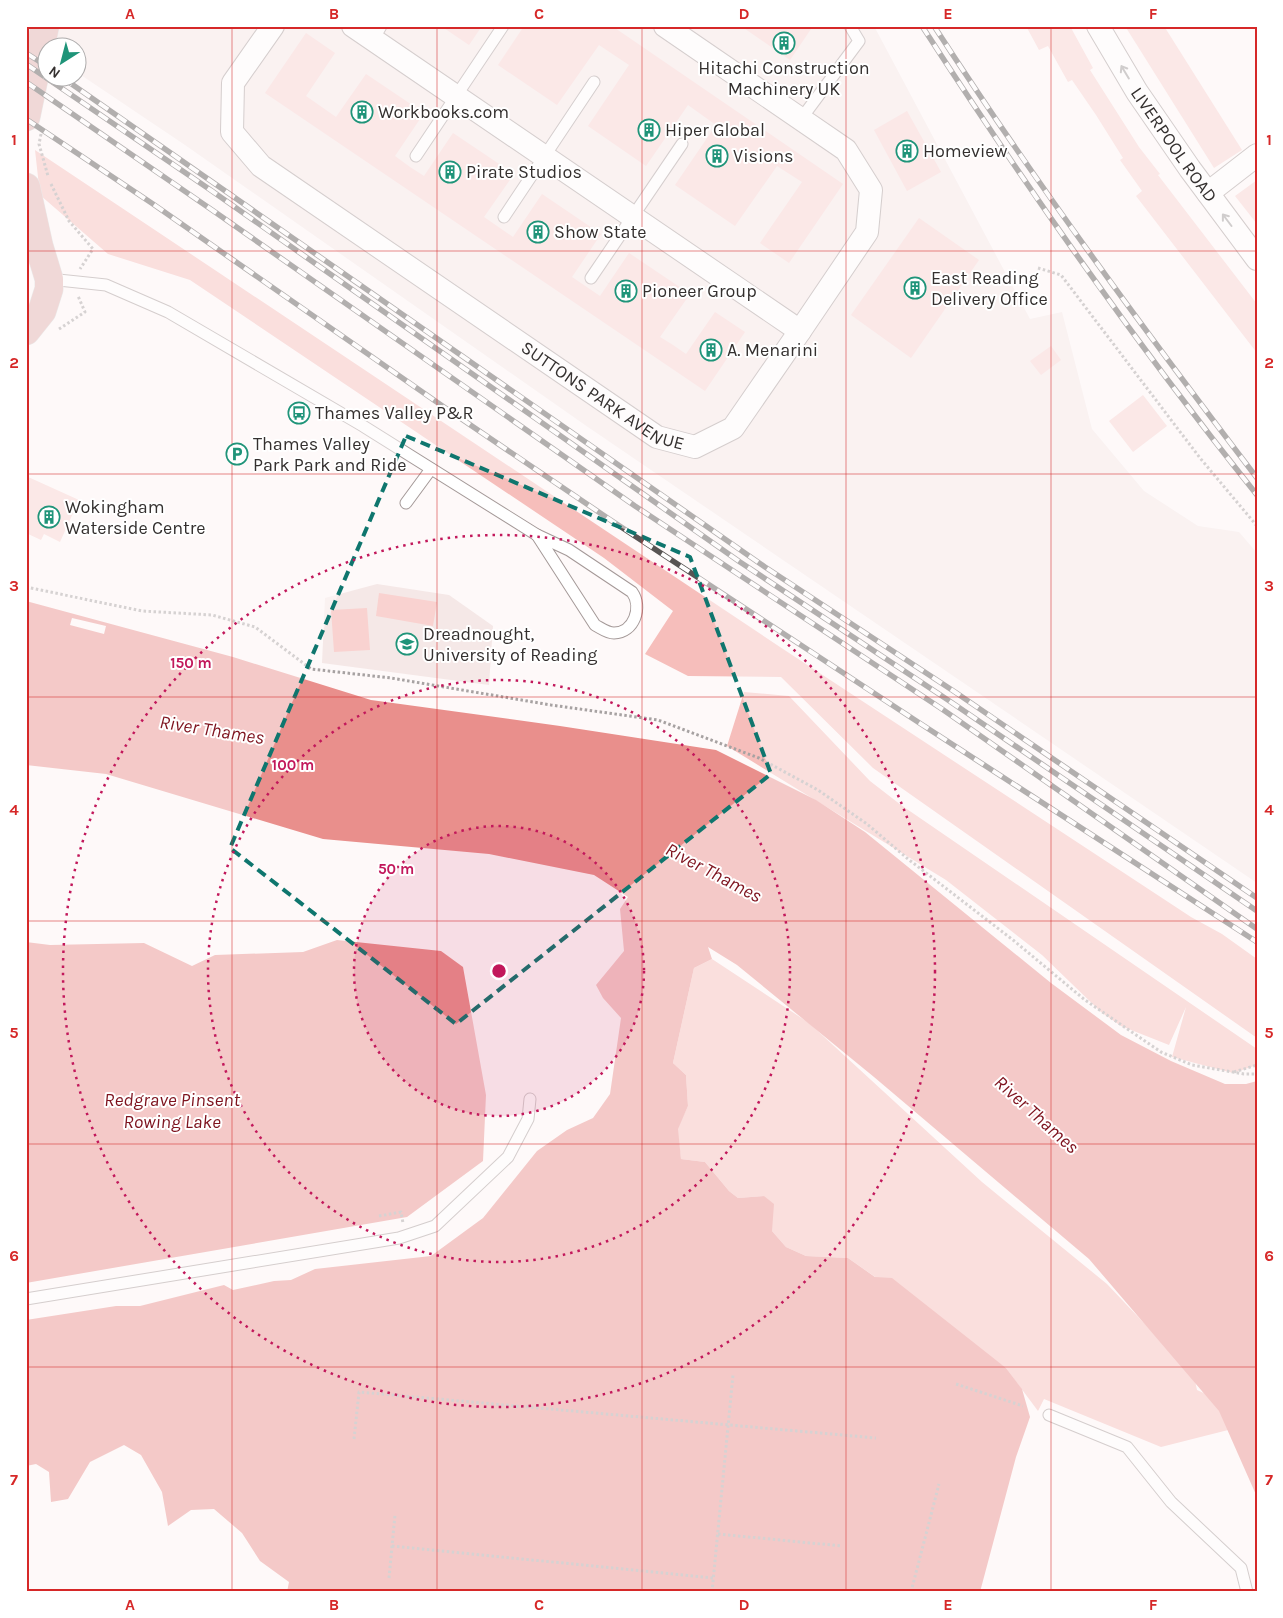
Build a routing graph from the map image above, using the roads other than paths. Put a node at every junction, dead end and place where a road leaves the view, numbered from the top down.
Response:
1 (44, 26) edge
2 (273, 26) edge
3 (353, 26) edge
4 (502, 26) edge
5 (664, 26) edge
6 (850, 26) edge
7 (1098, 26) edge
8 (377, 33) edge
9 (594, 82) dead end
10 (456, 96) junction
11 (26, 117) edge
12 (801, 119) junction
13 (682, 144) dead end
14 (1257, 155) edge
15 (416, 156) dead end
16 (544, 156) junction
17 (26, 187) edge
18 (1208, 194) junction
19 (632, 216) junction
20 (504, 217) dead end
21 (33, 239) edge
22 (1257, 259) edge
23 (49, 278) junction
24 (591, 278) dead end
25 (26, 331) edge
26 (800, 331) junction
27 (431, 469) junction
28 (406, 503) dead end
29 (538, 535) junction
30 (530, 1099) dead end
31 (26, 1299) edge
32 (1049, 1415) dead end
33 (1247, 1592) edge

1 - 11 main road
2 - 26 street, SUTTONS PARK AVENUE
3 - 8 street
4 - 10 lane
5 - 12 street, SUTTONS PARK AVENUE
6 - 12 lane
18 -> 7 street, LIVERPOOL ROAD
8 - 10 street
9 - 16 lane
10 - 15 lane
10 - 16 street
12 - 26 street, SUTTONS PARK AVENUE
13 - 19 lane
14 - 18 street
16 - 19 street
16 - 20 lane
17 - 21 main road
22 -> 18 street, LIVERPOOL ROAD
19 - 24 lane
19 - 26 street
21 - 23 main road
23 - 25 main road
23 - 27 lane
27 - 28 lane
27 - 29 lane
29 - 29 lane
30 - 31 lane
32 - 33 lane

